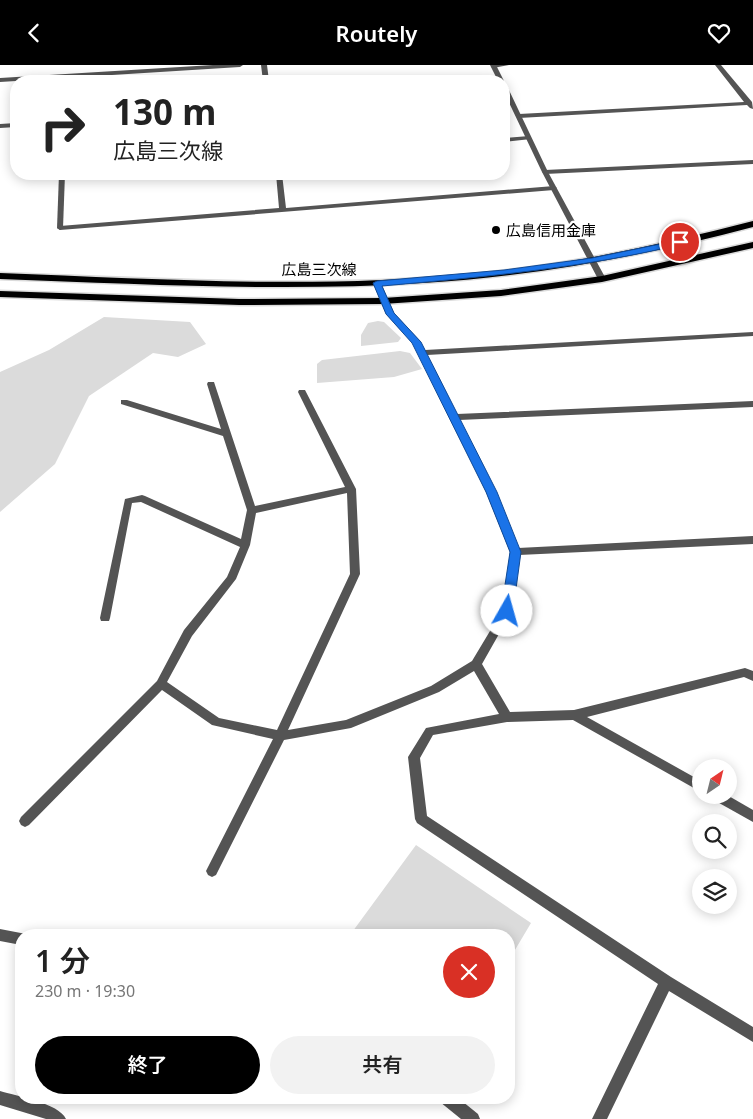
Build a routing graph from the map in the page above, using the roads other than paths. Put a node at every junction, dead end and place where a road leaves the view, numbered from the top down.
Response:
1 (240, 65) edge
2 (493, 65) edge
3 (506, 65) edge
4 (718, 65) edge
5 (80, 75) edge
6 (510, 99) edge
7 (751, 105) edge
8 (519, 116) junction
9 (529, 137) junction
10 (510, 139) edge
11 (753, 162) edge
12 (545, 173) junction
13 (62, 180) edge
14 (280, 180) edge
15 (554, 188) junction
16 (283, 209) junction
17 (753, 224) edge
18 (753, 245) edge
19 (592, 260) junction
20 (0, 276) edge
21 (602, 279) junction
22 (377, 283) junction
23 (0, 294) edge
24 (383, 301) junction
25 (753, 334) edge
26 (422, 353) junction
27 (211, 384) dead end
28 (302, 392) dead end
29 (124, 402) dead end
30 (753, 404) edge
31 (454, 417) junction
32 (228, 434) junction
33 (351, 489) junction
34 (252, 509) junction
35 (753, 540) edge
36 (245, 545) junction
37 (515, 552) junction
38 (105, 619) dead end
39 (476, 664) junction
40 (753, 676) edge
41 (161, 684) junction
42 (574, 715) junction
43 (506, 717) junction
44 (280, 736) junction
45 (692, 782) edge
46 (732, 804) edge
47 (753, 816) edge
48 (26, 821) dead end
49 (212, 871) dead end
50 (0, 935) edge
51 (15, 938) edge
52 (666, 982) junction
53 (753, 1035) edge
54 (0, 1098) edge
55 (15, 1102) edge
56 (21, 1104) edge
57 (454, 1104) edge
58 (59, 1119) edge
59 (473, 1119) edge
60 (599, 1119) edge

1 - 5 street
2 - 3 street
4 - 7 street
6 - 8 street
7 - 8 street
8 - 9 street
9 - 10 street
9 - 12 street
11 - 12 street
12 - 15 street
13 - 16 street
14 - 16 street
15 - 16 street
15 - 19 street
17 - 19 main road, 広島三次線
18 - 21 main road, 広島三次線
19 - 21 street
19 - 22 main road, 広島三次線
20 - 22 main road, 広島三次線
21 - 24 main road, 広島三次線
22 - 24 street
23 - 24 main road, 広島三次線
24 - 26 street
25 - 26 street
26 - 31 street
27 - 32 street
28 - 33 street
29 - 32 street
30 - 31 street
31 - 37 street
32 - 34 street
33 - 34 street
33 - 44 street
34 - 36 street
35 - 37 street
36 - 38 street
36 - 41 street
37 - 39 street
39 - 43 street
39 - 44 street
40 - 42 street
41 - 44 street
41 - 48 street
42 - 43 street
42 - 45 street
43 - 52 street
44 - 49 street
46 - 47 street
50 - 51 street
52 - 53 street
52 - 60 street
54 - 55 street
56 - 58 street
57 - 59 street

